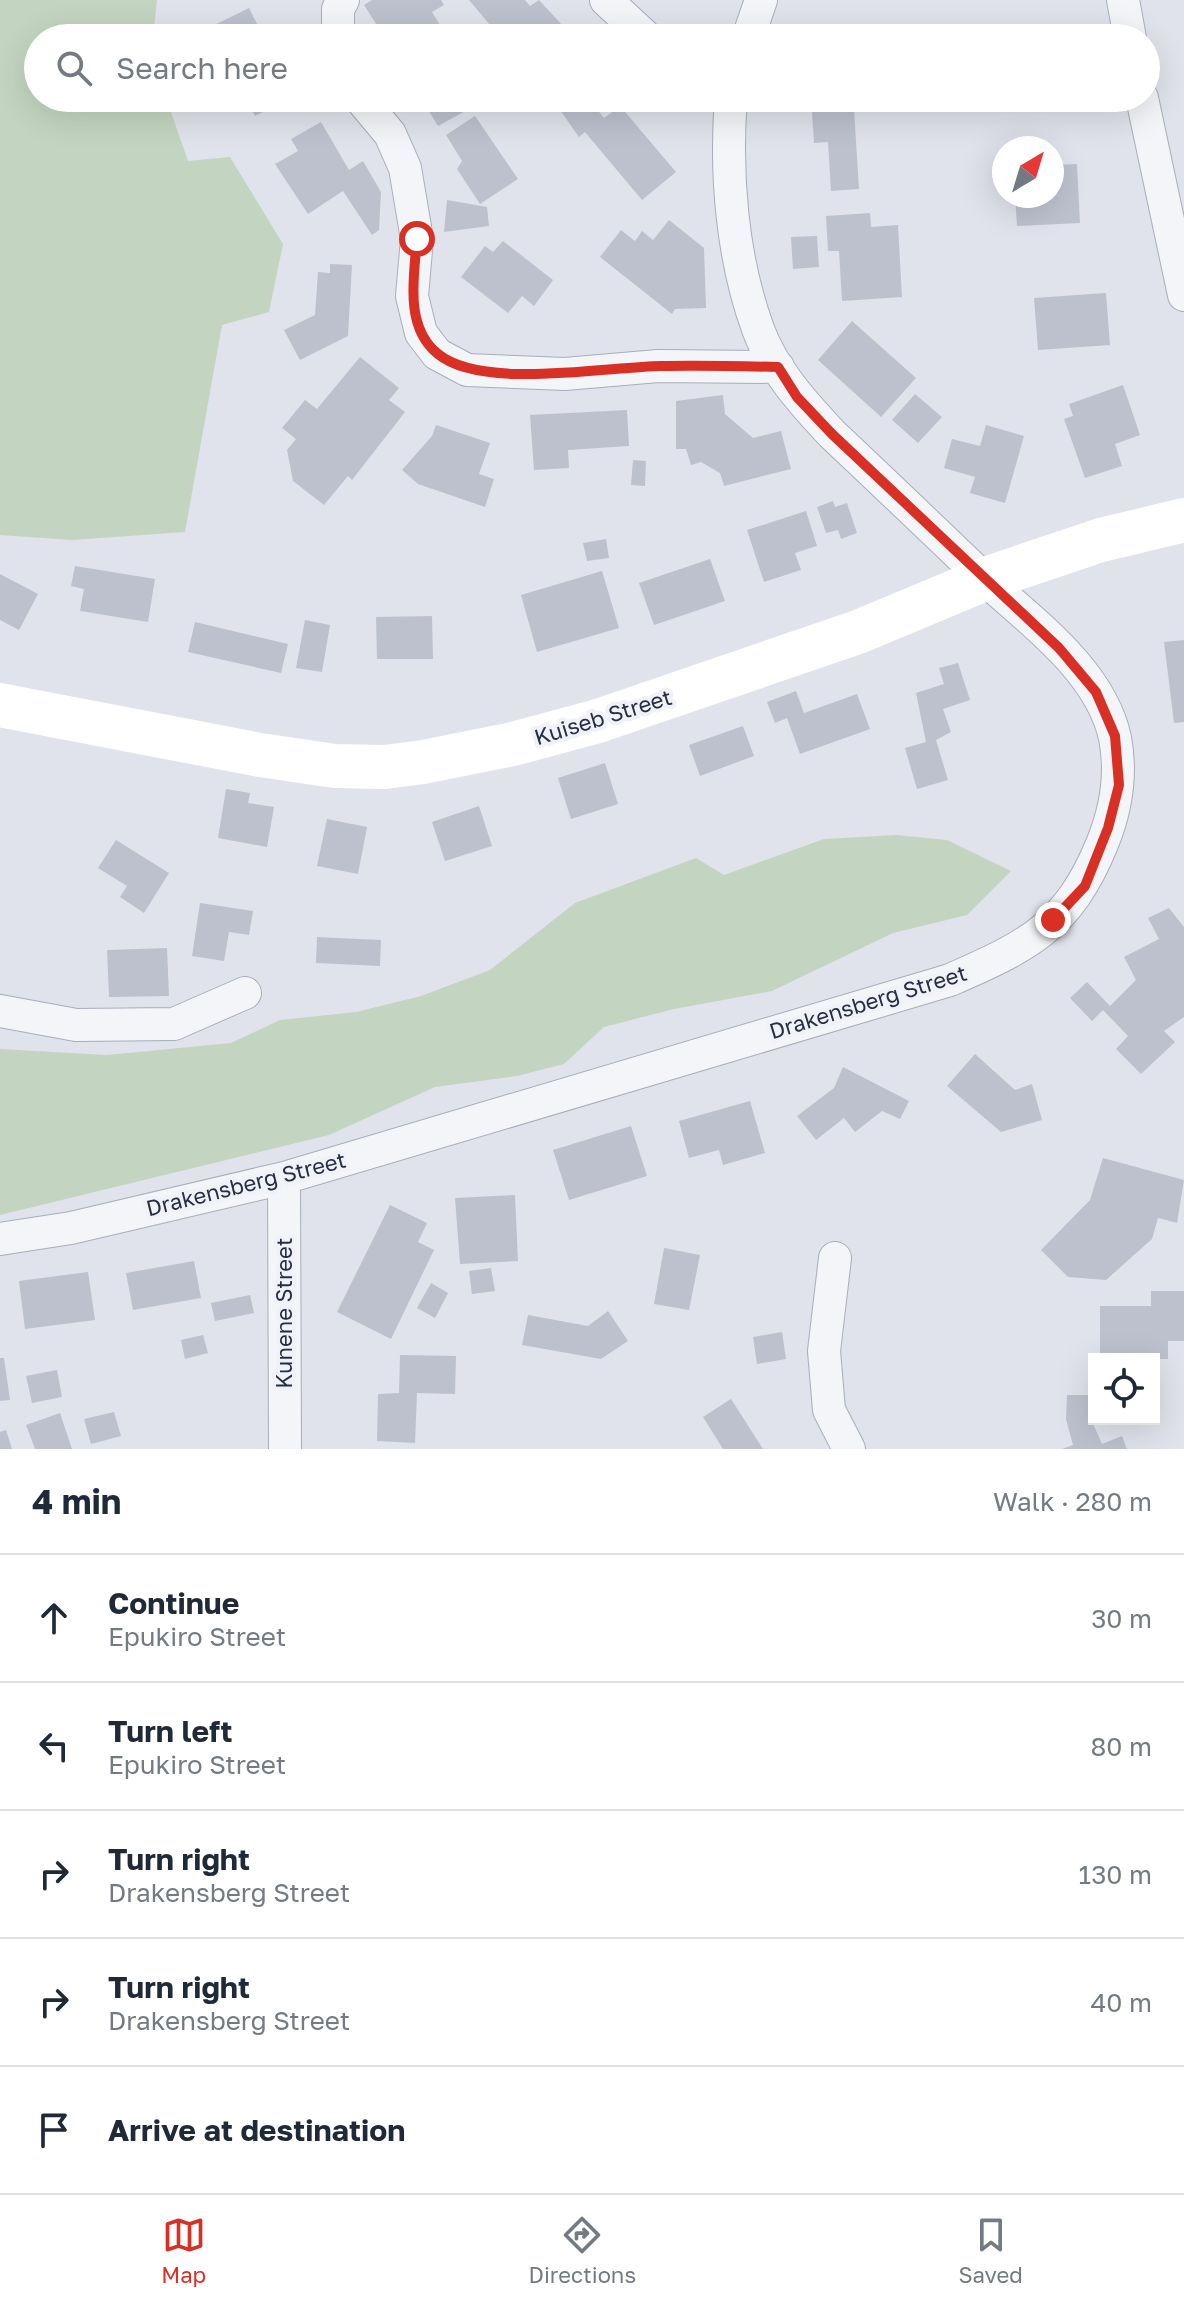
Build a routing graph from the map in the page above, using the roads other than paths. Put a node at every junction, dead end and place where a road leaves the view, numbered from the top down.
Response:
1 (343, 0) edge
2 (606, 0) edge
3 (761, 0) edge
4 (1123, 0) edge
5 (338, 24) edge
6 (632, 24) edge
7 (753, 24) edge
8 (1127, 24) edge
9 (372, 112) edge
10 (730, 112) edge
11 (1145, 112) edge
12 (1184, 295) edge
13 (778, 367) junction
14 (1184, 520) edge
15 (985, 579) junction
16 (0, 705) edge
17 (245, 993) dead end
18 (0, 1011) edge
19 (284, 1178) junction
20 (0, 1239) edge
21 (835, 1258) dead end
22 (285, 1449) edge
23 (849, 1449) edge

1 - 5 street
2 - 6 street
3 - 7 street
4 - 8 street
9 - 13 street
10 - 13 street, Drakensberg Street
11 - 12 street
13 - 15 street, Drakensberg Street
14 - 15 street, Kuiseb Street
15 - 16 street, Kuiseb Street
15 - 19 street, Drakensberg Street
17 - 18 street
19 - 20 street, Drakensberg Street
19 - 22 street, Kunene Street
21 - 23 street

